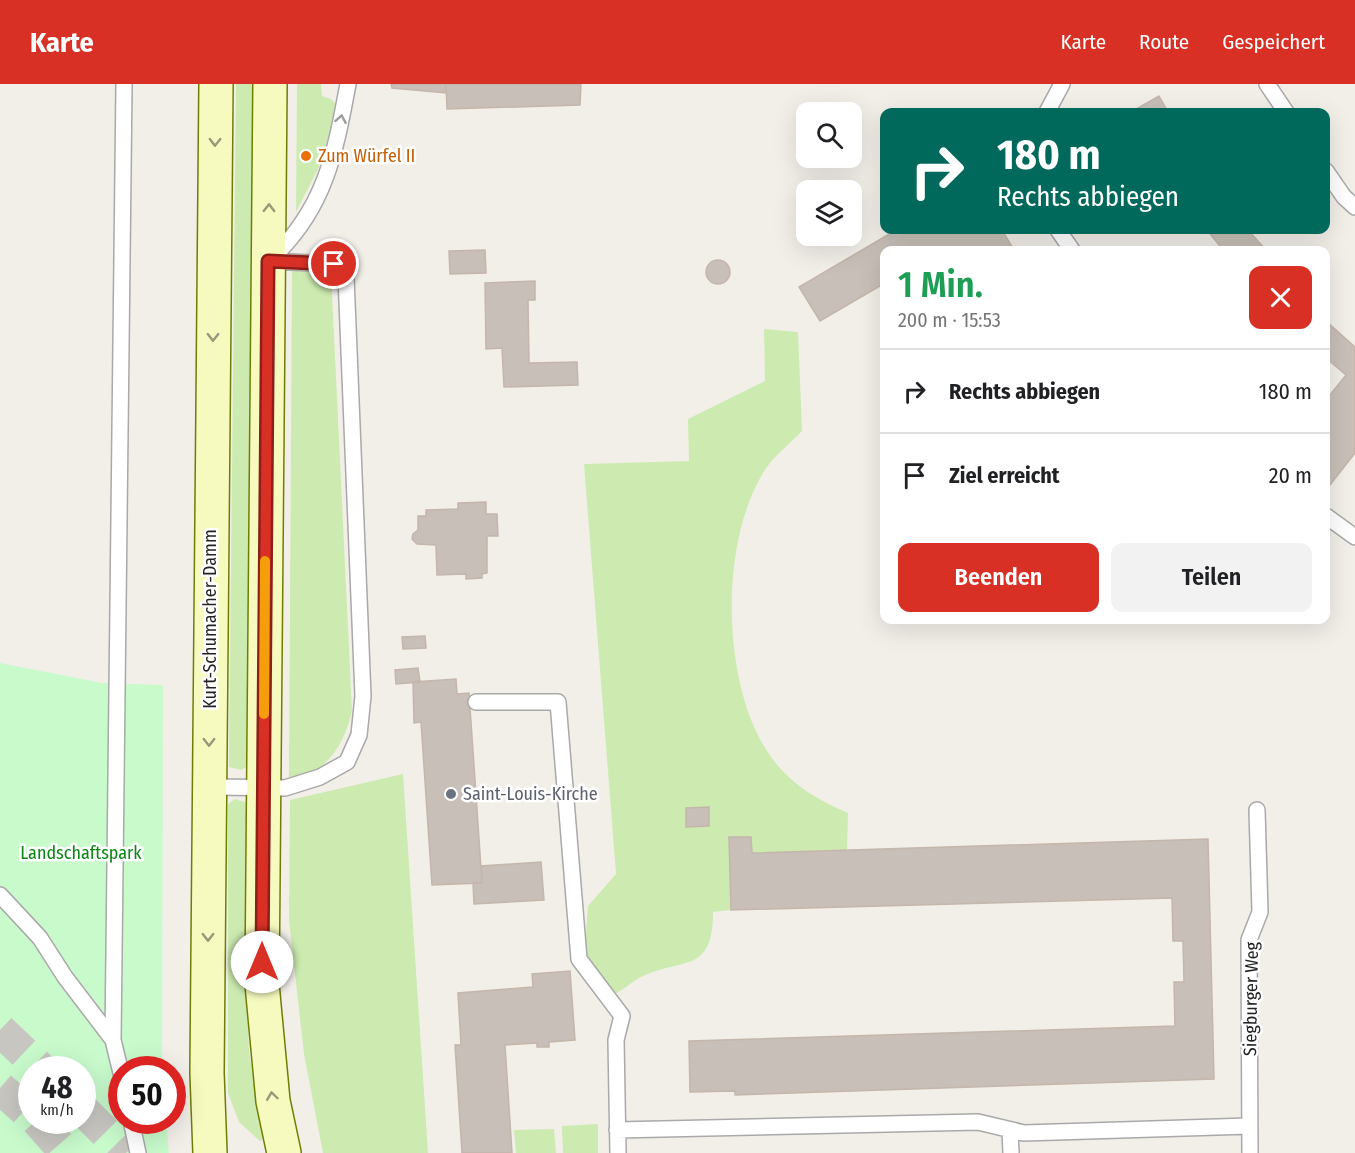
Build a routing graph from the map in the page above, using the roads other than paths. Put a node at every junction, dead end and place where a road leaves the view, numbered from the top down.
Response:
1 (124, 84) edge
2 (216, 84) edge
3 (270, 84) edge
4 (348, 84) edge
5 (1062, 84) edge
6 (1267, 84) edge
7 (1049, 108) edge
8 (1283, 108) edge
9 (1330, 177) edge
10 (1355, 207) edge
11 (268, 261) junction
12 (1330, 519) edge
13 (1355, 537) edge
14 (476, 702) dead end
15 (209, 787) junction
16 (263, 788) junction
17 (1257, 810) dead end
18 (0, 895) edge
19 (114, 1040) junction
20 (117, 1056) edge
21 (1249, 1126) junction
22 (1010, 1130) junction
23 (617, 1131) junction
24 (134, 1134) edge
25 (138, 1153) edge
26 (210, 1153) edge
27 (285, 1153) edge
28 (618, 1153) edge
29 (1011, 1153) edge
30 (1250, 1153) edge

1 - 19 lane
2 -> 15 main road, Kurt-Schumacher-Damm
11 -> 3 main road
11 -> 4 lane
5 - 7 lane
6 - 8 lane
9 - 10 lane
11 - 16 main road
11 - 16 lane
12 - 13 lane
14 - 23 lane
15 - 16 lane
15 -> 26 main road, Kurt-Schumacher-Damm
27 -> 16 main road
17 - 21 lane, Siegburger Weg
18 - 19 lane
19 - 20 lane
21 - 22 lane
21 - 30 lane, Siegburger Weg
22 - 23 lane
22 - 29 lane
23 - 28 lane
24 - 25 lane

